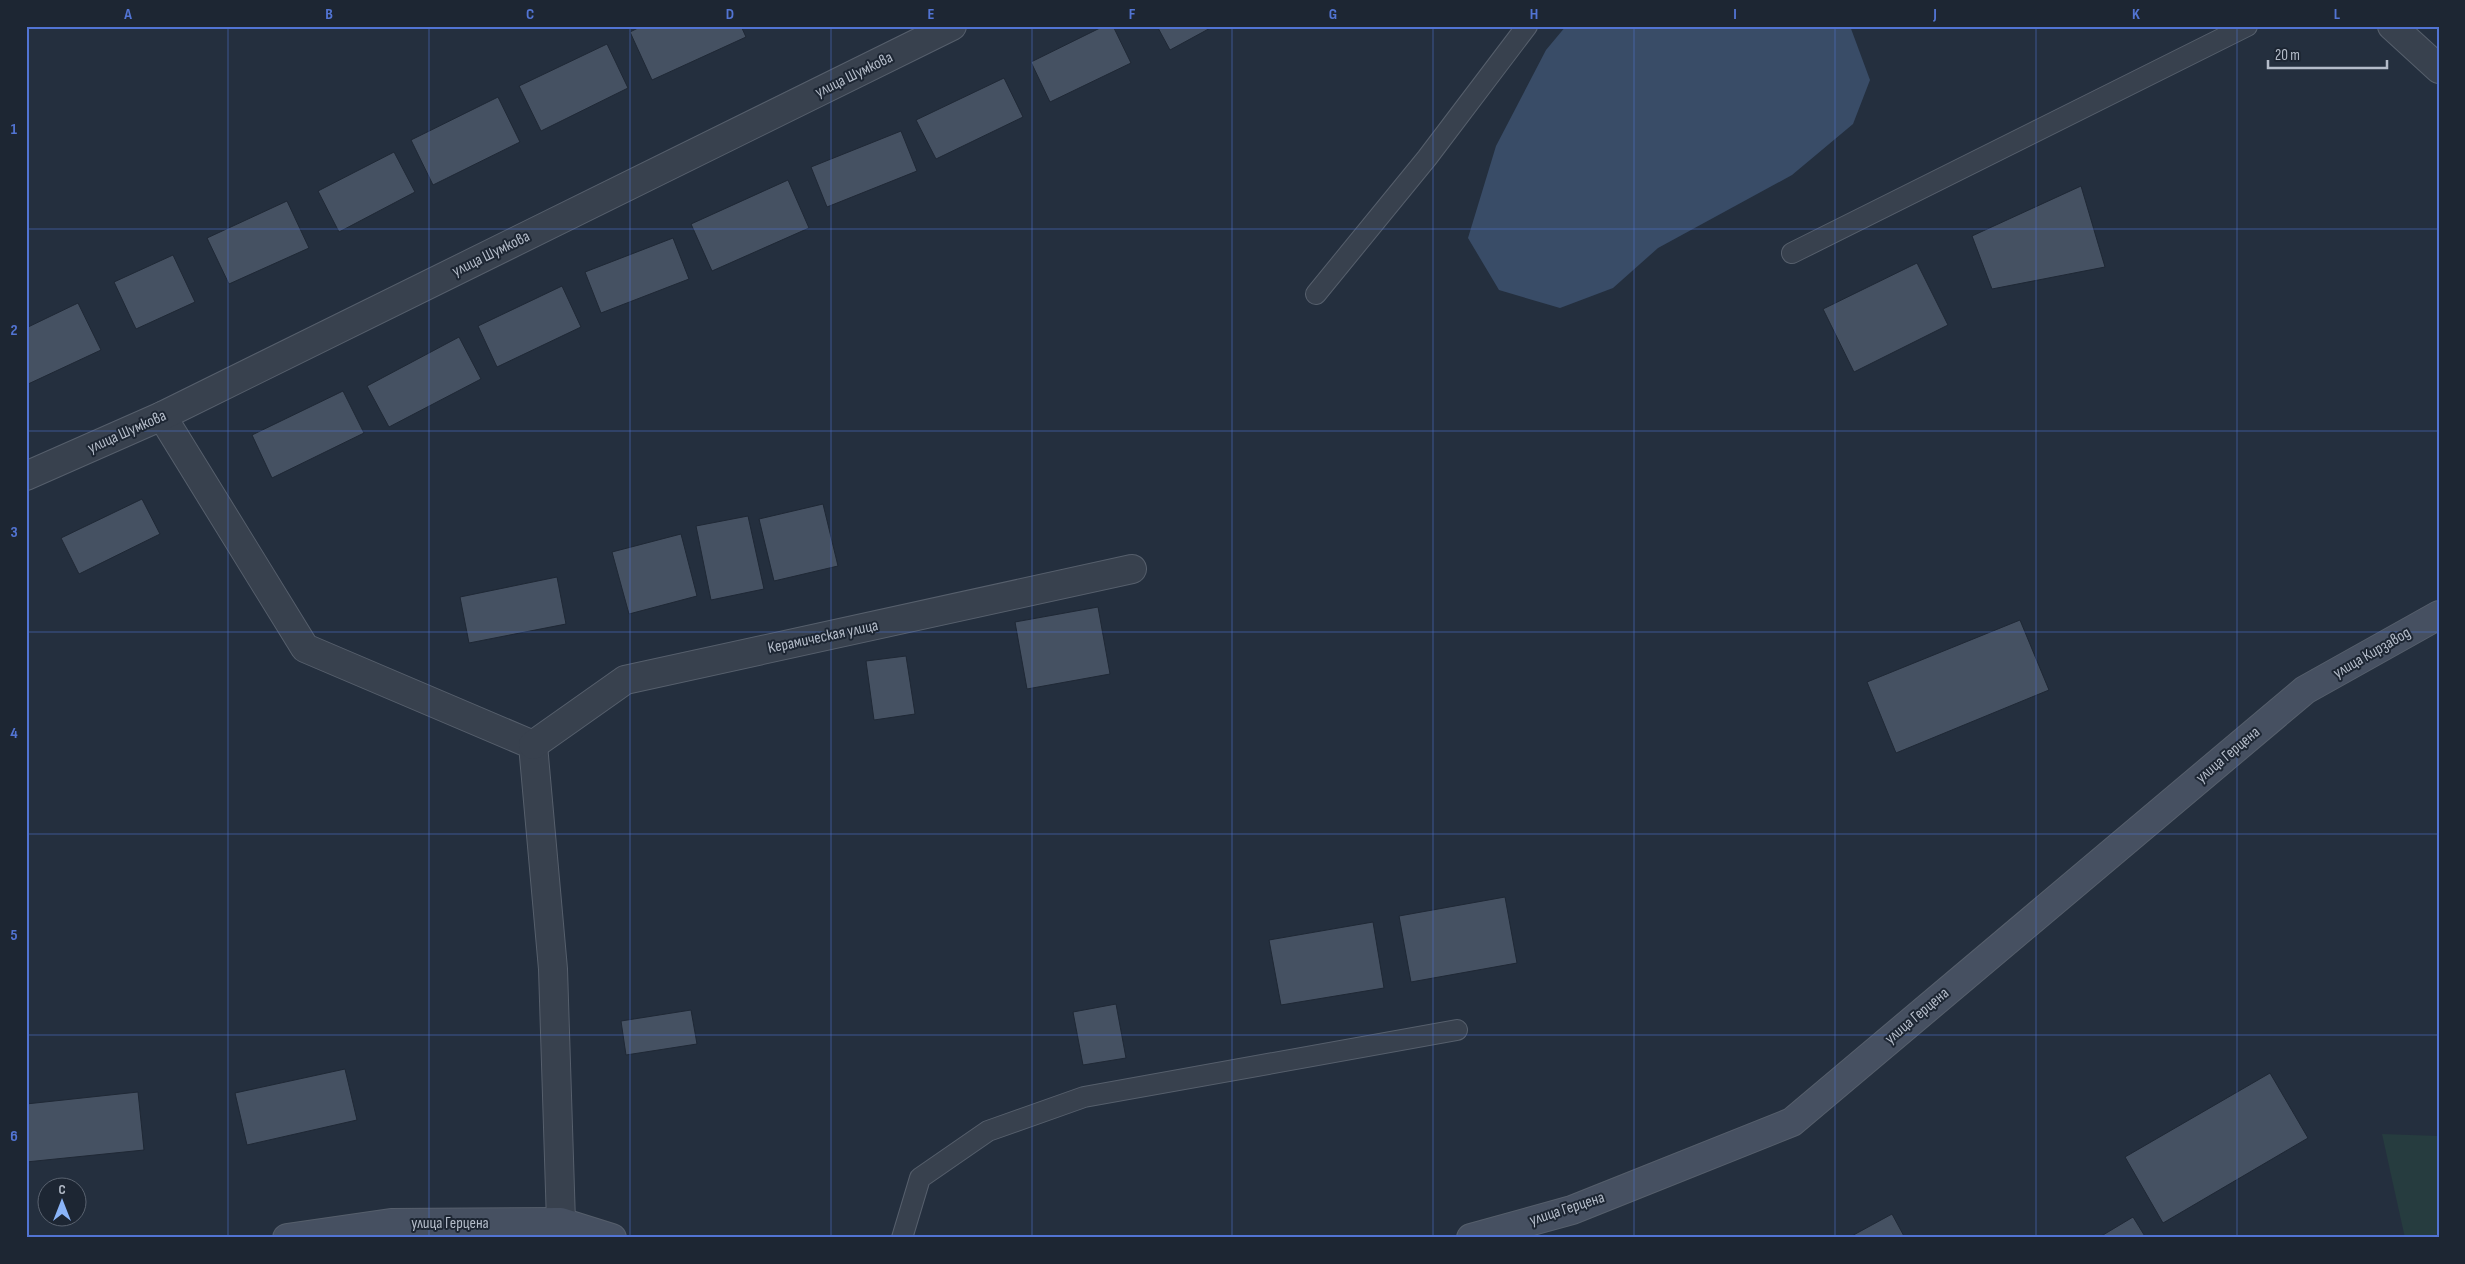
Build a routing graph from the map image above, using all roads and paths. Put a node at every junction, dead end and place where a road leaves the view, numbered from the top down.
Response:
1 (952, 26) edge
2 (1527, 26) edge
3 (2247, 26) edge
4 (2392, 26) edge
5 (2439, 69) edge
6 (1792, 253) dead end
7 (1316, 294) dead end
8 (162, 416) junction
9 (26, 476) edge
10 (1132, 569) dead end
11 (2439, 615) edge
12 (2305, 690) joint
13 (533, 745) junction
14 (1457, 1030) dead end
15 (561, 1222) junction
16 (287, 1238) edge
17 (612, 1238) edge
18 (902, 1238) edge
19 (1471, 1238) edge

1 - 8 street, улица Шумкова
2 - 7 lane
3 - 6 lane
4 - 5 street
8 - 9 street, улица Шумкова
8 - 13 street
10 - 13 street, Керамическая улица
11 - 12 street, улица Кирзавод
12 - 19 street, улица Герцена
13 - 15 street
14 - 18 lane
15 - 16 street, улица Герцена
15 - 17 street, улица Герцена

